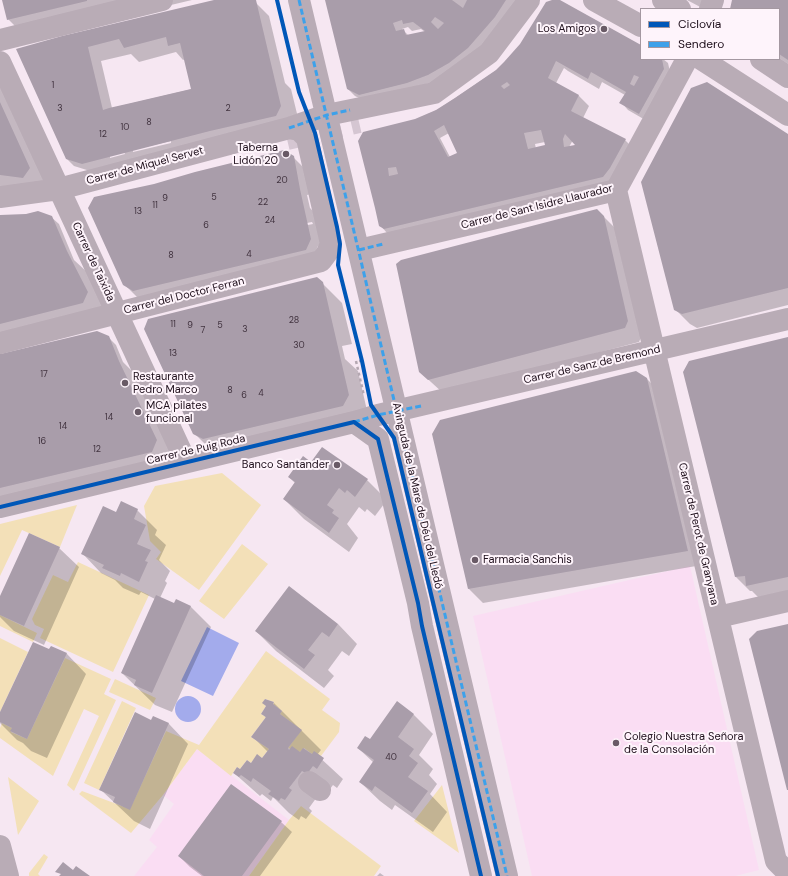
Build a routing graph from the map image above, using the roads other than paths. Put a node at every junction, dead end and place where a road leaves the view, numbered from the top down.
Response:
1 (162, 0) edge
2 (299, 0) edge
3 (529, 0) edge
4 (594, 0) edge
5 (663, 0) edge
6 (678, 8) edge
7 (640, 25) edge
8 (0, 40) edge
9 (686, 60) edge
10 (703, 60) edge
11 (762, 60) edge
12 (0, 62) edge
13 (788, 77) edge
14 (327, 115) junction
15 (788, 115) edge
16 (285, 134) junction
17 (59, 189) junction
18 (616, 190) junction
19 (0, 197) edge
20 (359, 250) junction
21 (117, 313) junction
22 (788, 319) edge
23 (0, 343) edge
24 (655, 350) junction
25 (387, 413) junction
26 (354, 422) junction
27 (186, 462) junction
28 (0, 507) edge
29 (788, 601) edge
30 (718, 617) junction
31 (0, 846) edge
32 (788, 873) edge
33 (8, 876) edge
34 (481, 876) edge
35 (507, 876) edge

1 - 8 street
2 - 14 street, Avinguda de la Mare de Déu del Lledó
3 - 14 street
4 - 7 street
5 - 6 street
9 - 18 street, Carrer de Sant Isidre Llaurador
10 - 15 street
11 - 13 street
12 - 17 street, Carrer de Taixida
14 - 16 street
14 - 20 street, Avinguda de la Mare de Déu del Lledó
16 - 17 street, Carrer de Miquel Servet
16 - 21 street, Carrer del Doctor Ferran
17 - 19 street, Carrer de Miquel Servet
17 - 21 street, Carrer de Taixida
18 - 20 street, Carrer de Sant Isidre Llaurador
18 - 24 street, Carrer de Perot de Granyana
20 - 25 street, Avinguda de la Mare de Déu del Lledó
21 - 23 street, Carrer del Doctor Ferran
21 - 27 street, Carrer de Taixida
22 - 24 street, Carrer de Sanz de Bremond
24 - 25 street, Carrer de Sanz de Bremond
24 - 30 street, Carrer de Perot de Granyana
25 - 26 street, Carrer de Puig Roda
25 - 35 street, Avinguda de la Mare de Déu del Lledó
26 - 27 street, Carrer de Puig Roda
26 - 34 street
27 - 28 street, Carrer de Puig Roda
29 - 30 street
30 - 32 street, Carrer de Perot de Granyana
31 - 33 street

